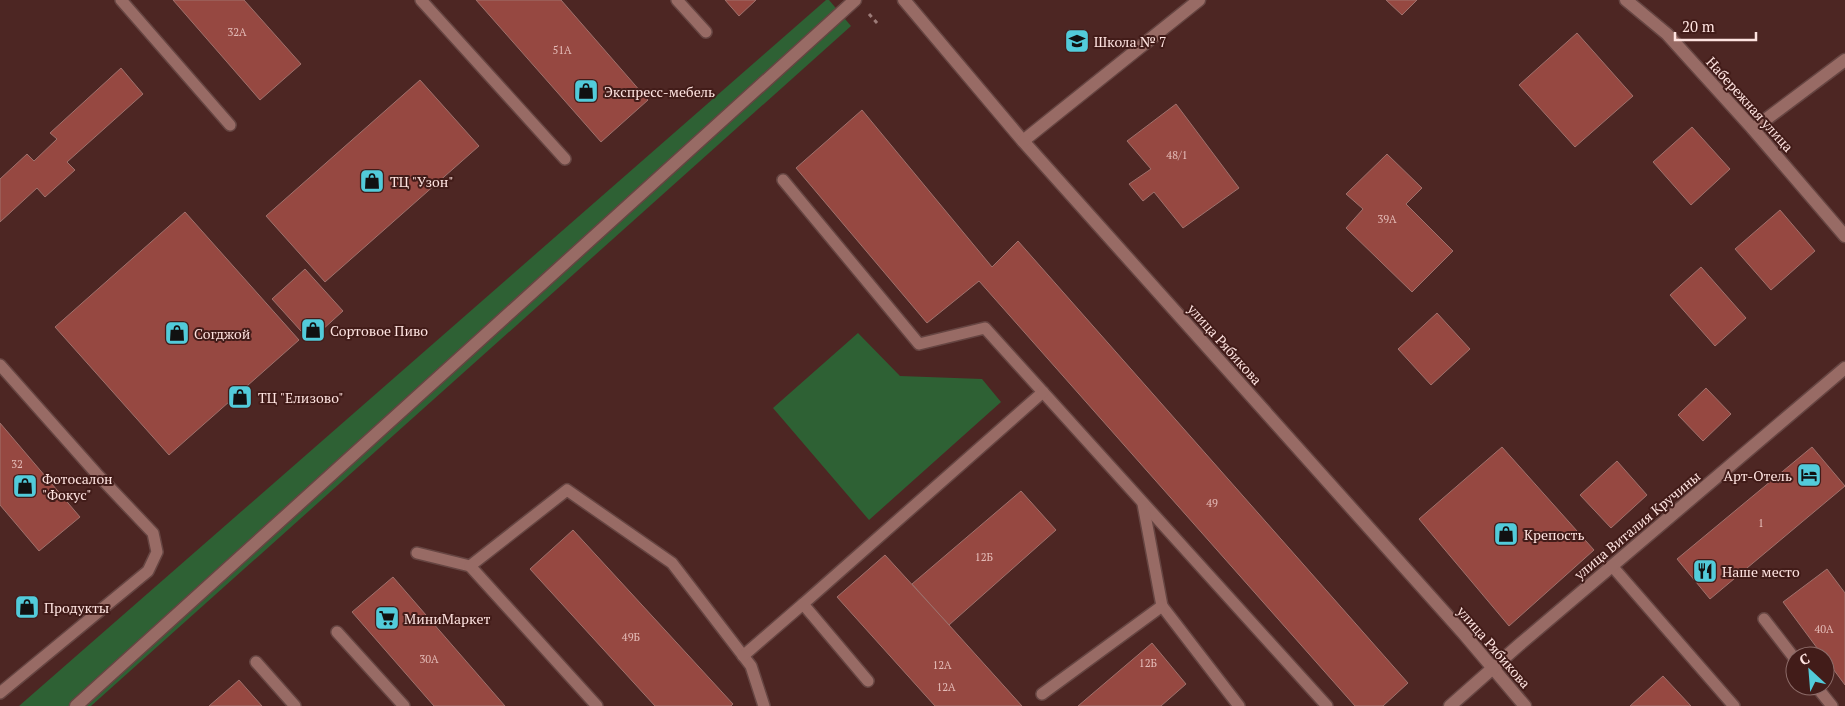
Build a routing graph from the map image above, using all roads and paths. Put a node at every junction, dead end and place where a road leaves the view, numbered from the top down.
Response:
1 (121, 0) edge
2 (421, 0) edge
3 (677, 0) edge
4 (855, 0) edge
5 (904, 0) edge
6 (1199, 0) edge
7 (1626, 0) edge
8 (706, 32) dead end
9 (1845, 60) edge
10 (230, 125) dead end
11 (1753, 129) junction
12 (1024, 141) junction
13 (565, 159) dead end
14 (783, 180) dead end
15 (1845, 236) edge
16 (0, 365) edge
17 (1845, 368) edge
18 (1043, 392) junction
19 (1143, 503) junction
20 (417, 553) dead end
21 (470, 566) junction
22 (1612, 566) junction
23 (803, 604) junction
24 (1162, 606) junction
25 (1764, 619) dead end
26 (337, 632) dead end
27 (1785, 646) edge
28 (743, 656) junction
29 (256, 662) dead end
30 (1492, 668) junction
31 (868, 681) dead end
32 (0, 693) edge
33 (1042, 694) dead end
34 (1824, 696) edge
35 (76, 706) edge
36 (294, 706) edge
37 (404, 706) edge
38 (597, 706) edge
39 (764, 706) edge
40 (1239, 706) edge
41 (1327, 706) edge
42 (1450, 706) edge
43 (1525, 706) edge
44 (1734, 706) edge
45 (1832, 706) edge

1 - 10 lane
2 - 13 lane
3 - 8 lane
4 - 35 street
5 - 12 street, улица Рябикова
6 - 12 street
7 - 11 street, Набережная улица
9 - 11 street
11 - 15 street, Набережная улица
12 - 30 street, улица Рябикова
14 - 18 lane
16 - 32 lane
17 - 22 street, улица Виталия Кручины
18 - 19 lane
18 - 23 lane
19 - 24 lane
19 - 41 lane
20 - 21 lane
21 - 28 lane
21 - 38 lane
22 - 30 street, улица Виталия Кручины
22 - 44 lane
23 - 28 lane
23 - 31 lane
24 - 33 lane
24 - 40 lane
25 - 27 lane
26 - 37 lane
28 - 39 lane
29 - 36 lane
30 - 42 street, улица Виталия Кручины
30 - 43 street, улица Рябикова
34 - 45 lane

